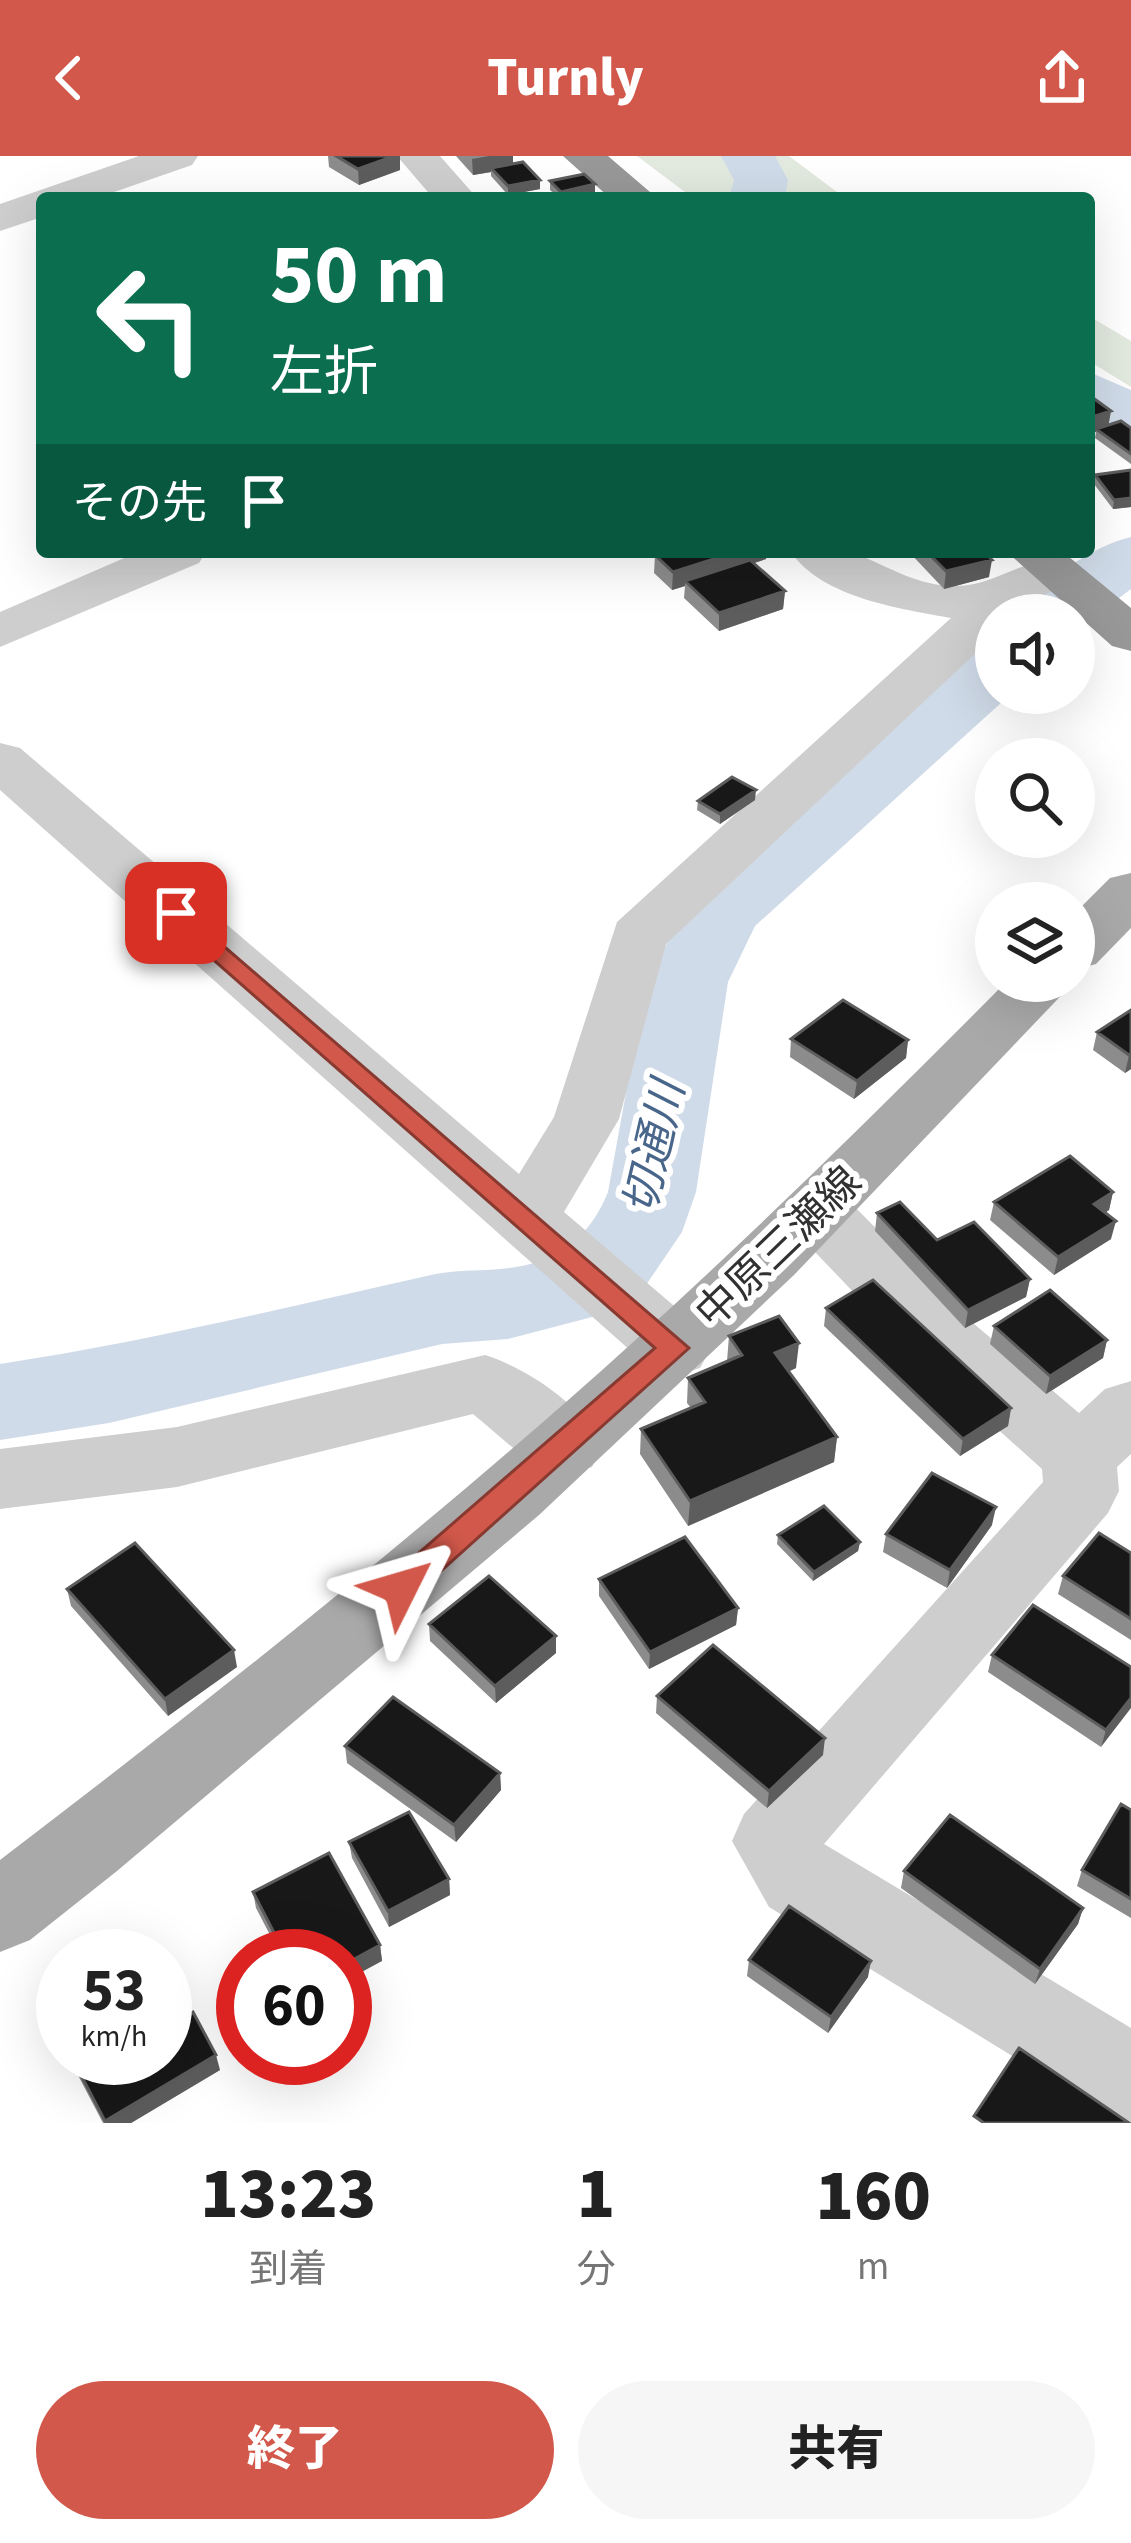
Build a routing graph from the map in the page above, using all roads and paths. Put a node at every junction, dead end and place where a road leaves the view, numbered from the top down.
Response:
1 (178, 156) edge
2 (417, 156) edge
3 (584, 156) edge
4 (73, 192) edge
5 (450, 192) edge
6 (629, 192) edge
7 (36, 205) edge
8 (0, 218) edge
9 (167, 558) edge
10 (826, 558) edge
11 (1043, 562) edge
12 (990, 594) edge
13 (975, 601) edge
14 (975, 625) edge
15 (0, 631) edge
16 (1131, 635) edge
17 (0, 760) edge
18 (1131, 892) edge
19 (1095, 929) edge
20 (1023, 1002) edge
21 (818, 1212) junction
22 (526, 1219) junction
23 (675, 1348) junction
24 (566, 1446) junction
25 (1114, 1459) edge
26 (0, 1479) edge
27 (0, 1912) edge
28 (1131, 2078) edge

1 - 4 street
2 - 5 street
3 - 6 highway
7 - 8 street
9 - 15 street
10 - 13 street
11 - 12 street
11 - 16 highway
14 - 22 street
17 - 22 street
18 - 19 main road
20 - 21 main road, 中原三瀬線
21 - 23 main road, 中原三瀬線
21 - 25 street
22 - 23 street
23 - 24 main road, 中原三瀬線
24 - 26 street
24 - 27 main road, 中原三瀬線
25 - 28 street

